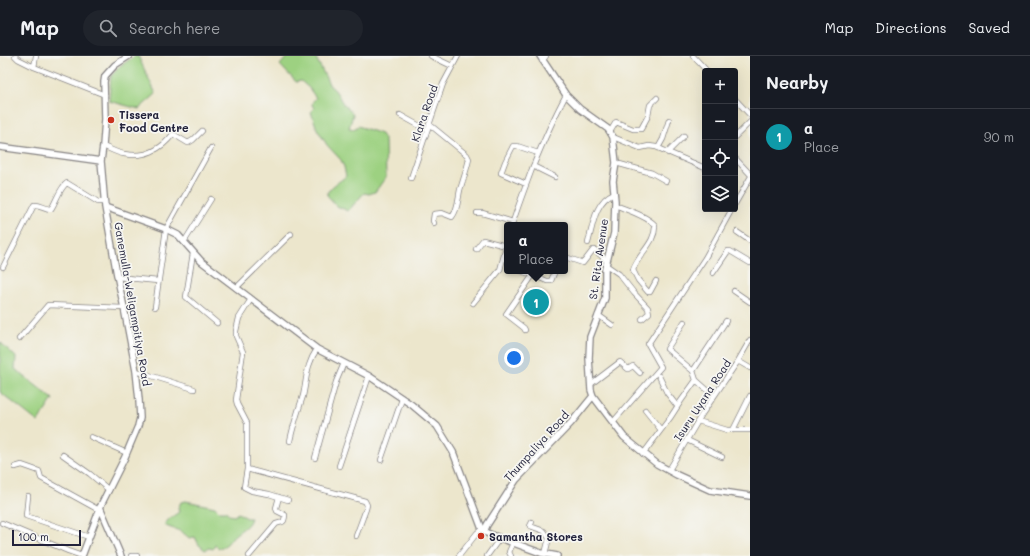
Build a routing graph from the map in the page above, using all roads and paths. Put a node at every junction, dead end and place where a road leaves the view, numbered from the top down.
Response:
1 (15, 56) edge
2 (36, 56) edge
3 (128, 56) edge
4 (431, 56) edge
5 (458, 56) edge
6 (693, 56) edge
7 (543, 58) edge
8 (452, 66) junction
9 (34, 67) junction
10 (705, 68) edge
11 (104, 95) junction
12 (566, 95) junction
13 (657, 98) dead end
14 (738, 102) edge
15 (750, 114) edge
16 (400, 115) dead end
17 (669, 120) dead end
18 (750, 122) edge
19 (429, 124) junction
20 (427, 130) junction
21 (202, 131) dead end
22 (611, 134) junction
23 (738, 134) edge
24 (684, 136) dead end
25 (103, 146) junction
26 (0, 147) edge
27 (211, 148) dead end
28 (658, 148) junction
29 (538, 153) junction
30 (668, 153) junction
31 (101, 161) junction
32 (738, 161) edge
33 (616, 163) junction
34 (533, 166) junction
35 (702, 167) edge
36 (750, 174) edge
37 (555, 177) dead end
38 (411, 178) dead end
39 (750, 178) edge
40 (666, 181) dead end
41 (526, 184) junction
42 (614, 193) junction
43 (211, 199) dead end
44 (738, 199) edge
45 (105, 204) junction
46 (615, 205) junction
47 (730, 212) edge
48 (477, 213) dead end
49 (507, 222) edge
50 (513, 222) edge
51 (434, 223) dead end
52 (166, 229) junction
53 (737, 232) dead end
54 (291, 234) dead end
55 (750, 241) edge
56 (184, 242) junction
57 (588, 243) dead end
58 (504, 244) edge
59 (476, 249) dead end
60 (193, 253) junction
61 (504, 255) edge
62 (568, 258) edge
63 (607, 263) junction
64 (750, 263) edge
65 (501, 265) junction
66 (504, 266) edge
67 (3, 267) dead end
68 (713, 273) dead end
69 (530, 274) edge
70 (554, 274) edge
71 (533, 275) junction
72 (117, 277) junction
73 (158, 281) junction
74 (656, 281) dead end
75 (236, 288) junction
76 (734, 291) dead end
77 (251, 299) junction
78 (750, 302) edge
79 (472, 303) dead end
80 (155, 307) dead end
81 (124, 308) junction
82 (598, 315) junction
83 (642, 319) dead end
84 (726, 320) dead end
85 (684, 322) dead end
86 (217, 323) dead end
87 (612, 325) dead end
88 (525, 330) dead end
89 (19, 339) dead end
90 (750, 340) edge
91 (317, 349) junction
92 (738, 361) junction
93 (344, 363) junction
94 (750, 368) edge
95 (136, 371) junction
96 (693, 371) junction
97 (640, 373) dead end
98 (369, 376) junction
99 (659, 376) dead end
100 (696, 380) junction
101 (591, 384) junction
102 (194, 389) dead end
103 (593, 396) junction
104 (714, 396) junction
105 (750, 396) edge
106 (402, 398) junction
107 (678, 406) junction
108 (645, 410) dead end
109 (698, 421) junction
110 (613, 422) junction
111 (661, 430) junction
112 (733, 430) junction
113 (750, 430) edge
114 (91, 437) dead end
115 (687, 440) junction
116 (290, 441) dead end
117 (127, 453) junction
118 (643, 454) junction
119 (63, 455) dead end
120 (722, 457) dead end
121 (315, 458) dead end
122 (381, 460) dead end
123 (339, 466) dead end
124 (15, 467) dead end
125 (247, 468) junction
126 (669, 470) junction
127 (109, 490) junction
128 (28, 496) dead end
129 (750, 496) edge
130 (279, 497) junction
131 (288, 500) dead end
132 (100, 509) junction
133 (532, 522) dead end
134 (2, 523) dead end
135 (483, 530) junction
136 (356, 536) dead end
137 (89, 537) junction
138 (500, 538) junction
139 (513, 542) junction
140 (546, 554) junction
141 (82, 556) edge
142 (121, 556) edge
143 (131, 556) edge
144 (137, 556) edge
145 (249, 556) edge
146 (459, 556) edge
147 (487, 556) edge
148 (512, 556) edge
149 (557, 556) edge

1 - 9 street
2 - 9 street
3 - 11 street, Ganemulla-Weligampitiya Road
4 - 8 street
5 - 8 street, Klara Road
6 - 10 street
7 - 12 street
8 - 19 street, Klara Road
9 - 11 street
11 - 25 street, Ganemulla-Weligampitiya Road
12 - 22 street
12 - 29 street
13 - 22 street
14 - 15 street
16 - 20 street
17 - 28 street
18 - 23 street
19 - 20 street, Klara Road
19 - 51 street
20 - 38 street, Klara Road
21 - 25 street
22 - 28 street
22 - 33 street, St. Rita Avenue
24 - 30 street
25 - 31 street, Ganemulla-Weligampitiya Road
26 - 31 street
27 - 52 street
28 - 30 street
29 - 34 street
29 - 41 street
30 - 35 street
31 - 45 street, Ganemulla-Weligampitiya Road
32 - 36 street
33 - 40 street
33 - 42 street, St. Rita Avenue
34 - 37 street
34 - 41 street
39 - 44 street
41 - 50 street
42 - 46 street, St. Rita Avenue
42 - 57 street
43 - 56 street
45 - 52 street
45 - 67 street
45 - 72 street, Ganemulla-Weligampitiya Road
46 - 63 street, St. Rita Avenue
46 - 74 street
47 - 110 street
48 - 49 street
52 - 56 street
52 - 73 street
53 - 55 street
54 - 75 street
56 - 60 street
58 - 59 street
60 - 75 street
60 - 86 street
61 - 65 street
62 - 63 street
63 - 82 street, St. Rita Avenue
63 - 83 street
64 - 68 street
65 - 66 street
65 - 79 street
69 - 71 street
70 - 71 street
71 - 88 street
72 - 73 street
72 - 81 street, Ganemulla-Weligampitiya Road
73 - 80 street
75 - 77 street
76 - 78 street
77 - 91 street
77 - 125 street
81 - 89 street
81 - 95 street, Ganemulla-Weligampitiya Road
82 - 87 street
82 - 101 street, St. Rita Avenue
84 - 96 street
85 - 96 street
90 - 92 street, Isuru Uyana Road
91 - 93 street
91 - 116 street
92 - 94 street
92 - 104 street, Isuru Uyana Road
93 - 98 street
93 - 121 street
95 - 102 street
95 - 117 street, Ganemulla-Weligampitiya Road
96 - 100 street
97 - 101 street
98 - 106 street
98 - 123 street
99 - 107 street
100 - 104 street
100 - 107 street
101 - 103 street, St. Rita Avenue
103 - 110 street, St. Rita Avenue
103 - 135 street, Thumpaliya Road
104 - 109 street, Isuru Uyana Road
105 - 112 street
106 - 122 street
106 - 135 street
107 - 111 street
108 - 111 street
109 - 112 street
109 - 115 street, Isuru Uyana Road
110 - 118 street, St. Rita Avenue
111 - 118 street
112 - 113 street
114 - 117 street
115 - 120 street
115 - 126 street, Isuru Uyana Road
117 - 127 street, Ganemulla-Weligampitiya Road
118 - 126 street, St. Rita Avenue
119 - 127 street
124 - 132 street
125 - 130 street
125 - 136 street
126 - 129 street, St. Rita Avenue
127 - 132 street, Ganemulla-Weligampitiya Road
128 - 137 street
130 - 131 street
130 - 145 street
132 - 137 street, Ganemulla-Weligampitiya Road
132 - 142 street
133 - 140 street
134 - 141 street
135 - 138 street
135 - 146 street
137 - 141 street, Ganemulla-Weligampitiya Road
138 - 139 street
138 - 147 street
139 - 140 street
139 - 148 street
140 - 149 street
143 - 144 street

